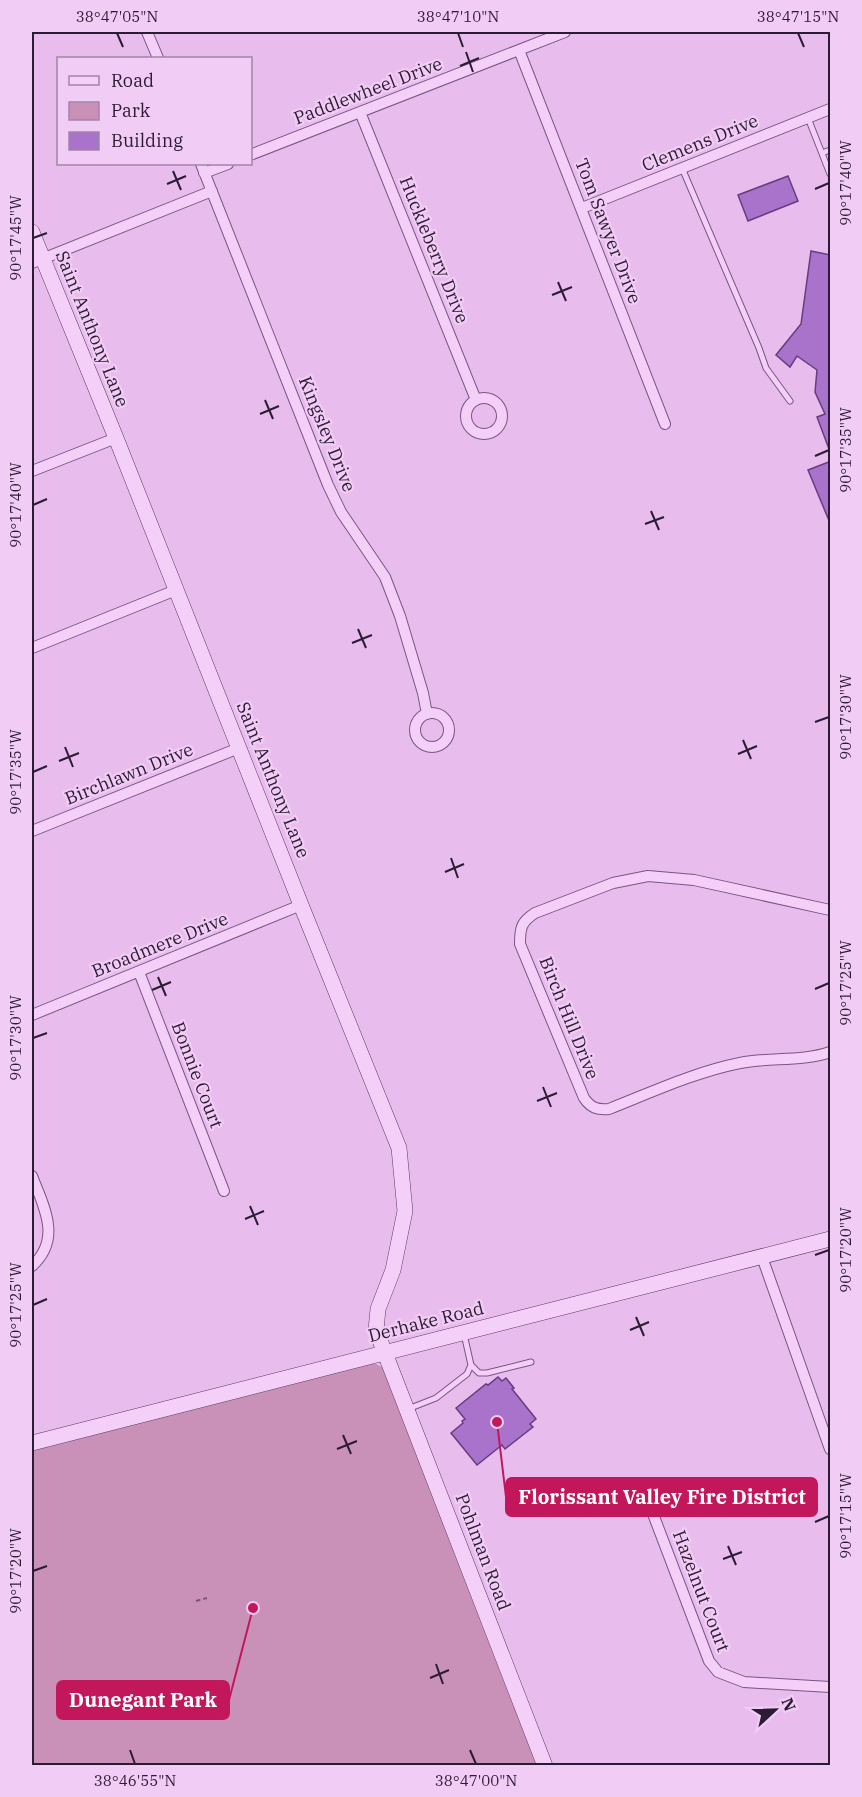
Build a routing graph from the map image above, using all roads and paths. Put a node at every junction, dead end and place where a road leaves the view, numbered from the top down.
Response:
1 (147, 32) edge
2 (565, 32) edge
3 (519, 50) junction
4 (158, 57) edge
5 (831, 109) edge
6 (360, 112) junction
7 (808, 118) junction
8 (831, 150) edge
9 (822, 153) junction
10 (252, 154) edge
11 (222, 165) edge
12 (203, 168) edge
13 (682, 168) junction
14 (831, 174) edge
15 (212, 191) junction
16 (582, 208) junction
17 (32, 232) edge
18 (37, 260) edge
19 (476, 400) dead end
20 (790, 401) dead end
21 (665, 424) dead end
22 (116, 438) junction
23 (32, 471) edge
24 (176, 590) junction
25 (32, 648) edge
26 (428, 714) dead end
27 (239, 748) junction
28 (32, 831) edge
29 (301, 905) junction
30 (831, 910) edge
31 (139, 972) junction
32 (32, 1015) edge
33 (831, 1052) edge
34 (32, 1176) edge
35 (225, 1191) dead end
36 (831, 1239) edge
37 (762, 1257) junction
38 (32, 1266) edge
39 (464, 1332) junction
40 (384, 1352) junction
41 (531, 1362) dead end
42 (471, 1365) junction
43 (406, 1409) junction
44 (827, 1433) edge
45 (32, 1443) edge
46 (831, 1449) edge
47 (635, 1485) dead end
48 (207, 1598) dead end
49 (196, 1601) dead end
50 (831, 1687) edge
51 (545, 1766) edge

1 - 4 street
2 - 3 street, Paddlewheel Drive
3 - 6 street, Paddlewheel Drive
3 - 16 street, Tom Sawyer Drive
5 - 7 street, Clemens Drive
6 - 10 street, Paddlewheel Drive
6 - 19 street, Huckleberry Drive
7 - 9 lane
7 - 13 street, Clemens Drive
8 - 9 lane
9 - 14 lane
11 - 12 street
12 - 15 street, Kingsley Drive
13 - 16 street, Clemens Drive
13 - 20 lane
15 - 18 street
15 - 26 street, Kingsley Drive
16 - 21 street, Tom Sawyer Drive
17 - 18 street, Saint Anthony Lane
18 - 22 street, Saint Anthony Lane
22 - 23 street
22 - 24 street, Saint Anthony Lane
24 - 25 street
24 - 27 street, Saint Anthony Lane
27 - 28 street, Birchlawn Drive
27 - 29 street, Saint Anthony Lane
29 - 31 street, Broadmere Drive
29 - 40 street, Saint Anthony Lane
30 - 33 street, Birch Hill Drive
31 - 32 street, Broadmere Drive
31 - 35 street, Bonnie Court
34 - 38 street
36 - 37 street, Derhake Road
37 - 39 street, Derhake Road
37 - 44 street
39 - 40 street, Derhake Road
39 - 42 lane
40 - 43 street, Pohlman Road
40 - 45 street, Derhake Road
41 - 42 lane
42 - 43 lane
43 - 51 street, Pohlman Road
44 - 46 street
47 - 50 street, Hazelnut Court
48 - 49 path

